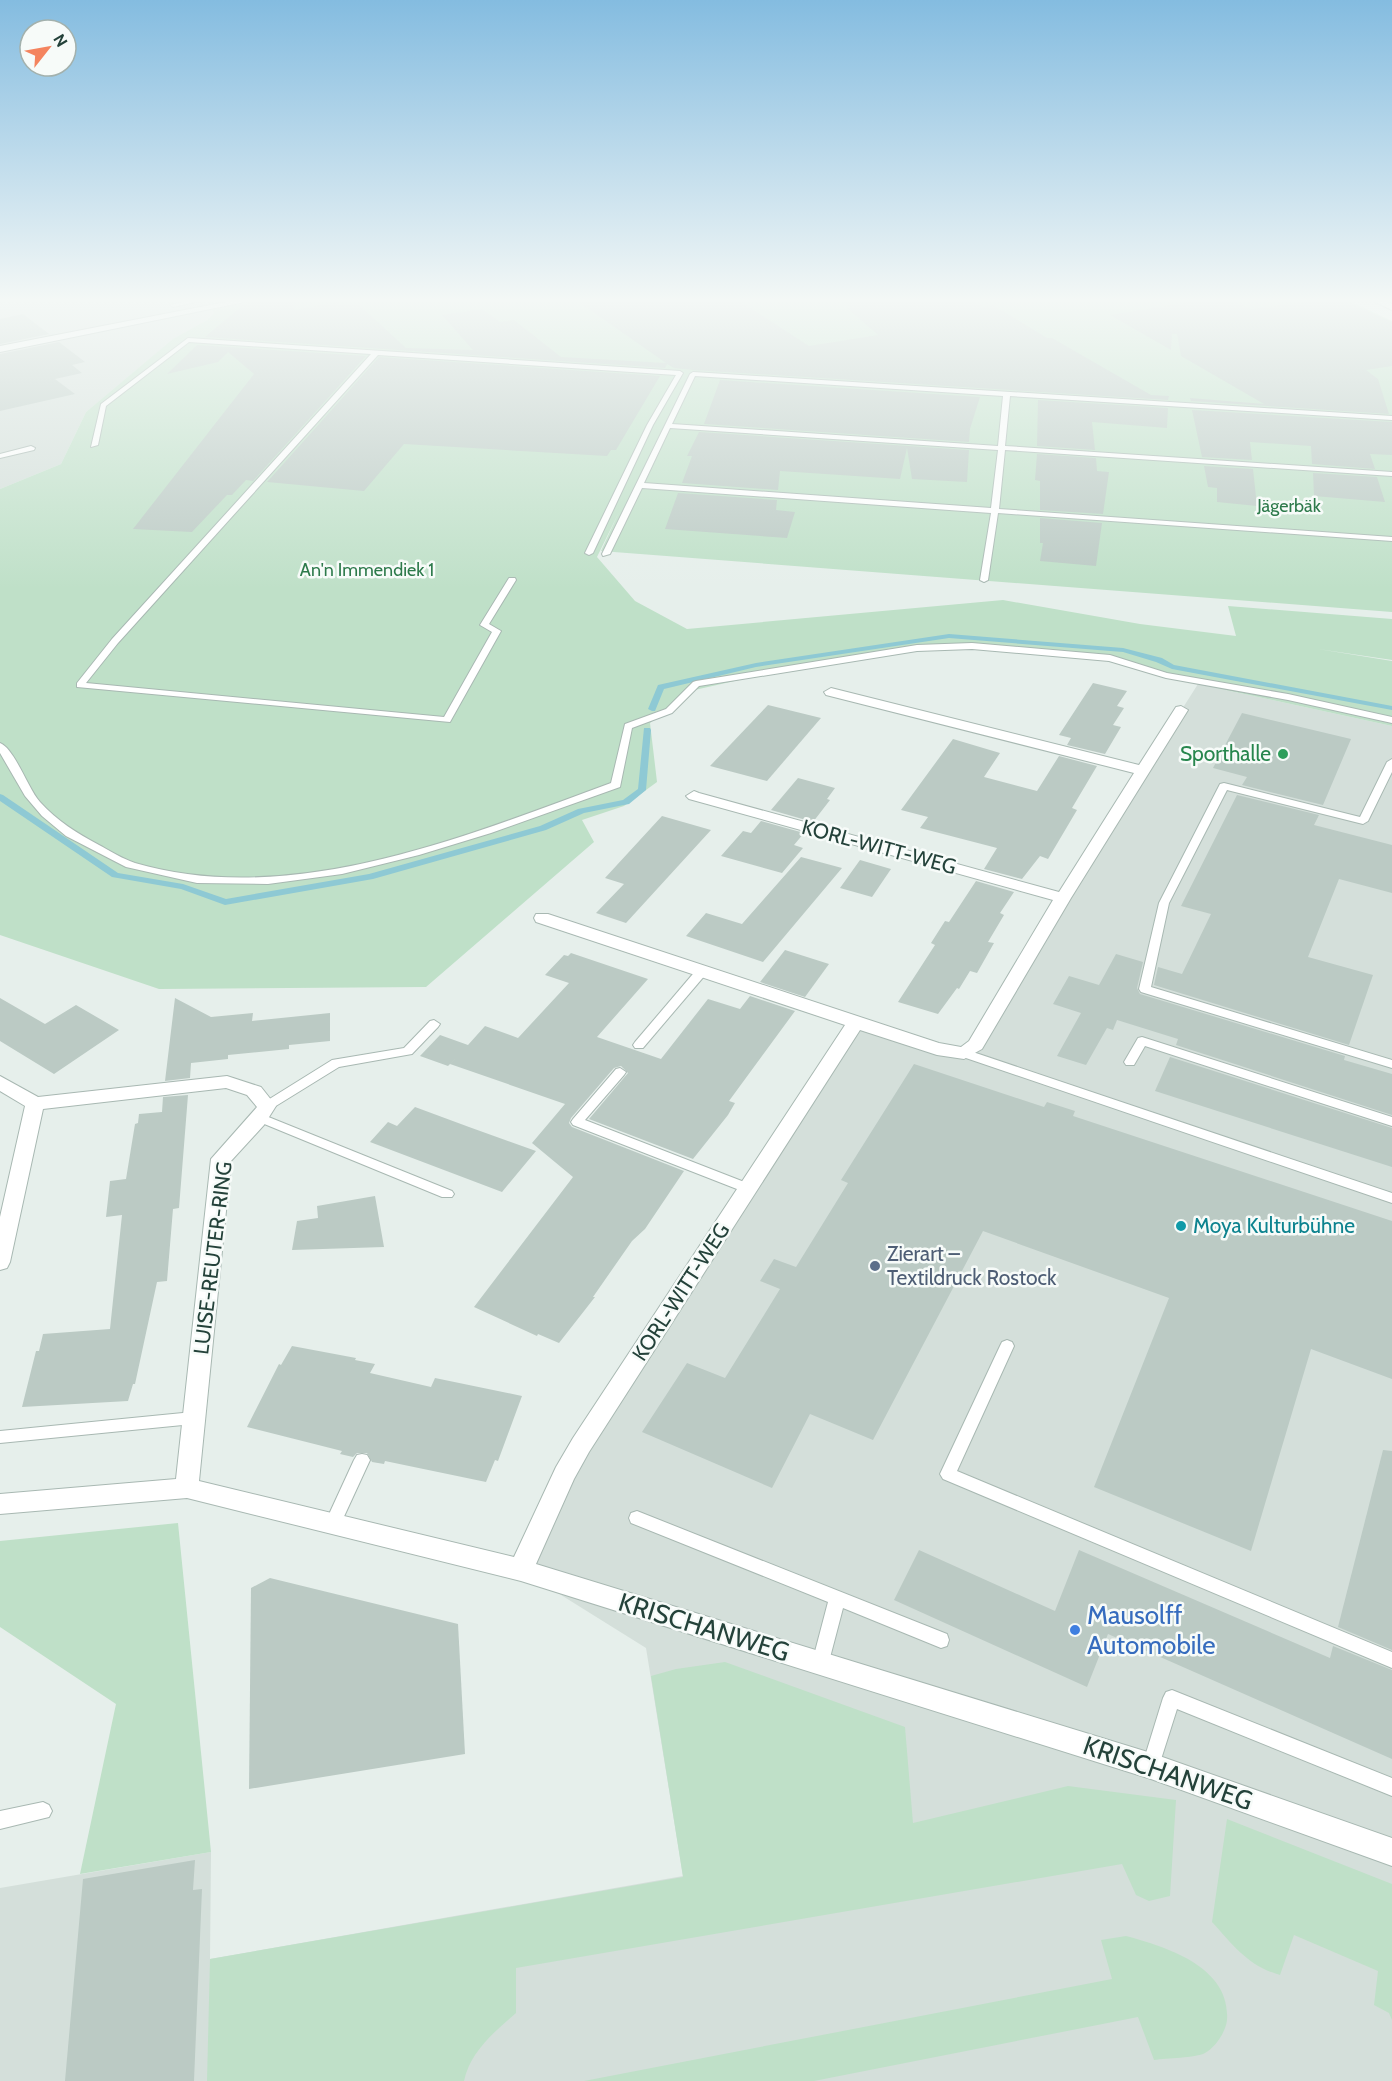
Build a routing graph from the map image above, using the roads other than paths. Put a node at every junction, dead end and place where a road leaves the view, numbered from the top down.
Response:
1 (117, 395) edge
2 (338, 395) edge
3 (667, 395) edge
4 (684, 395) edge
5 (1008, 395) edge
6 (1040, 395) edge
7 (1392, 418) edge
8 (670, 426) junction
9 (94, 445) dead end
10 (31, 448) dead end
11 (1000, 448) junction
12 (0, 456) edge
13 (1392, 474) edge
14 (638, 485) junction
15 (995, 510) junction
16 (1392, 539) edge
17 (589, 553) dead end
18 (606, 554) dead end
19 (512, 580) dead end
20 (984, 580) dead end
21 (831, 692) dead end
22 (1181, 710) dead end
23 (1392, 720) edge
24 (0, 746) edge
25 (1392, 762) edge
26 (1141, 770) junction
27 (694, 796) dead end
28 (1063, 898) junction
29 (542, 918) dead end
30 (702, 971) junction
31 (855, 1022) junction
32 (434, 1024) dead end
33 (639, 1045) dead end
34 (964, 1053) junction
35 (1130, 1062) dead end
36 (1392, 1064) edge
37 (620, 1072) dead end
38 (0, 1082) edge
39 (35, 1104) junction
40 (264, 1112) junction
41 (1392, 1122) edge
42 (747, 1188) junction
43 (447, 1194) dead end
44 (1392, 1198) edge
45 (0, 1262) edge
46 (1007, 1346) dead end
47 (193, 1418) junction
48 (0, 1437) edge
49 (362, 1460) dead end
50 (187, 1488) junction
51 (0, 1504) edge
52 (637, 1518) dead end
53 (333, 1523) junction
54 (521, 1570) junction
55 (837, 1598) junction
56 (941, 1640) dead end
57 (1392, 1660) edge
58 (820, 1663) junction
59 (1151, 1766) junction
60 (1392, 1786) edge
61 (43, 1811) dead end
62 (0, 1820) edge
63 (1392, 1852) edge

1 - 9 lane
2 - 19 lane
3 - 17 lane
4 - 8 lane
5 - 11 lane
6 - 7 lane
8 - 11 lane
8 - 14 lane
10 - 12 lane
11 - 13 lane
11 - 15 lane
14 - 15 lane
14 - 18 lane
15 - 16 lane
15 - 20 lane
21 - 26 street
22 - 26 street
23 - 24 lane
25 - 36 lane
26 - 28 street
27 - 28 street, KORL-WITT-WEG
28 - 34 street
29 - 30 street
30 - 31 street
30 - 33 lane
31 - 34 street
31 - 42 street, KORL-WITT-WEG
32 - 40 lane
34 - 44 lane
35 - 41 lane
37 - 42 lane
38 - 39 street
39 - 40 street
39 - 45 street
40 - 43 lane
40 - 47 street, LUISE-REUTER-RING
42 - 54 street, KORL-WITT-WEG
46 - 57 lane
47 - 48 lane
47 - 50 street, LUISE-REUTER-RING
49 - 53 lane
50 - 51 street, KRISCHANWEG
50 - 53 street, KRISCHANWEG
52 - 55 lane
53 - 54 street, KRISCHANWEG
54 - 58 street, KRISCHANWEG
55 - 56 lane
55 - 58 lane
58 - 59 street, KRISCHANWEG
59 - 60 lane
59 - 63 street, KRISCHANWEG
61 - 62 lane

